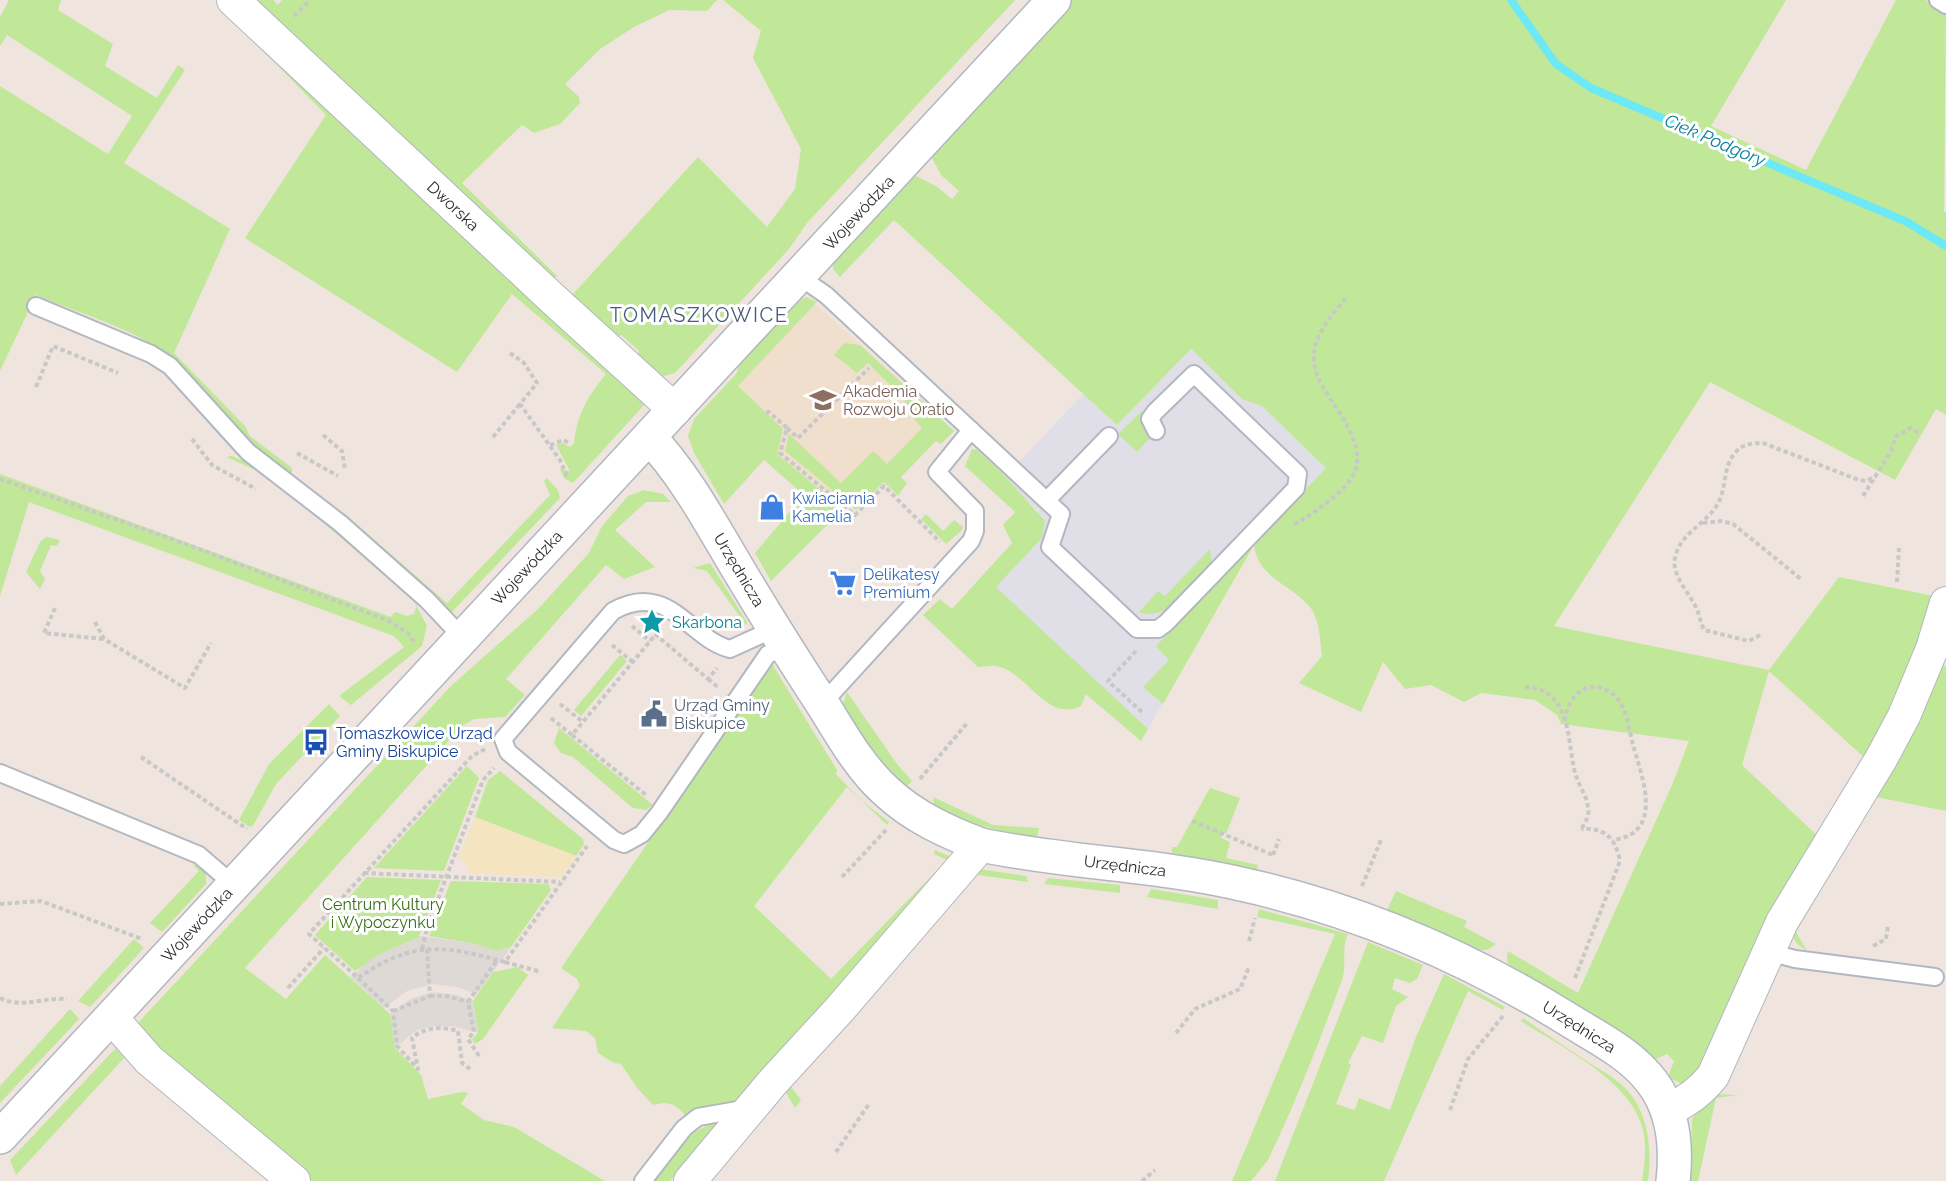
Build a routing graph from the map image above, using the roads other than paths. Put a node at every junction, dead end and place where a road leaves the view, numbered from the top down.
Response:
1 (233, 0) edge
2 (1054, 0) edge
3 (1938, 0) edge
4 (1946, 5) edge
5 (800, 277) junction
6 (36, 306) dead end
7 (675, 410) junction
8 (971, 430) junction
9 (1156, 431) dead end
10 (1109, 436) dead end
11 (649, 437) junction
12 (1047, 500) junction
13 (1946, 603) edge
14 (462, 637) junction
15 (780, 639) junction
16 (1939, 652) edge
17 (822, 704) junction
18 (0, 773) edge
19 (981, 845) junction
20 (234, 885) junction
21 (1768, 952) junction
22 (1935, 977) dead end
23 (112, 1018) junction
24 (750, 1108) junction
25 (1668, 1110) junction
26 (0, 1137) edge
27 (294, 1181) edge
28 (644, 1181) edge
29 (690, 1181) edge
30 (1673, 1181) edge

1 - 7 street, Dworska
2 - 5 main road, Wojewódzka
3 - 4 lane
5 - 7 main road, Wojewódzka
5 - 8 lane
6 - 14 lane
7 - 11 main road, Wojewódzka
8 - 12 lane
8 - 17 lane
9 - 12 lane
10 - 12 lane
11 - 14 main road, Wojewódzka
11 - 15 main road, Urzędnicza
13 - 16 street
14 - 20 main road, Wojewódzka
15 - 15 lane
15 - 17 main road, Urzędnicza
16 - 21 street
17 - 19 main road, Urzędnicza
18 - 20 lane
19 - 24 street
19 - 25 main road, Urzędnicza
20 - 23 main road, Wojewódzka
21 - 22 lane
21 - 25 street
23 - 26 main road, Wojewódzka
23 - 27 street
24 - 28 lane
24 - 29 street
25 - 30 main road, Urzędnicza

